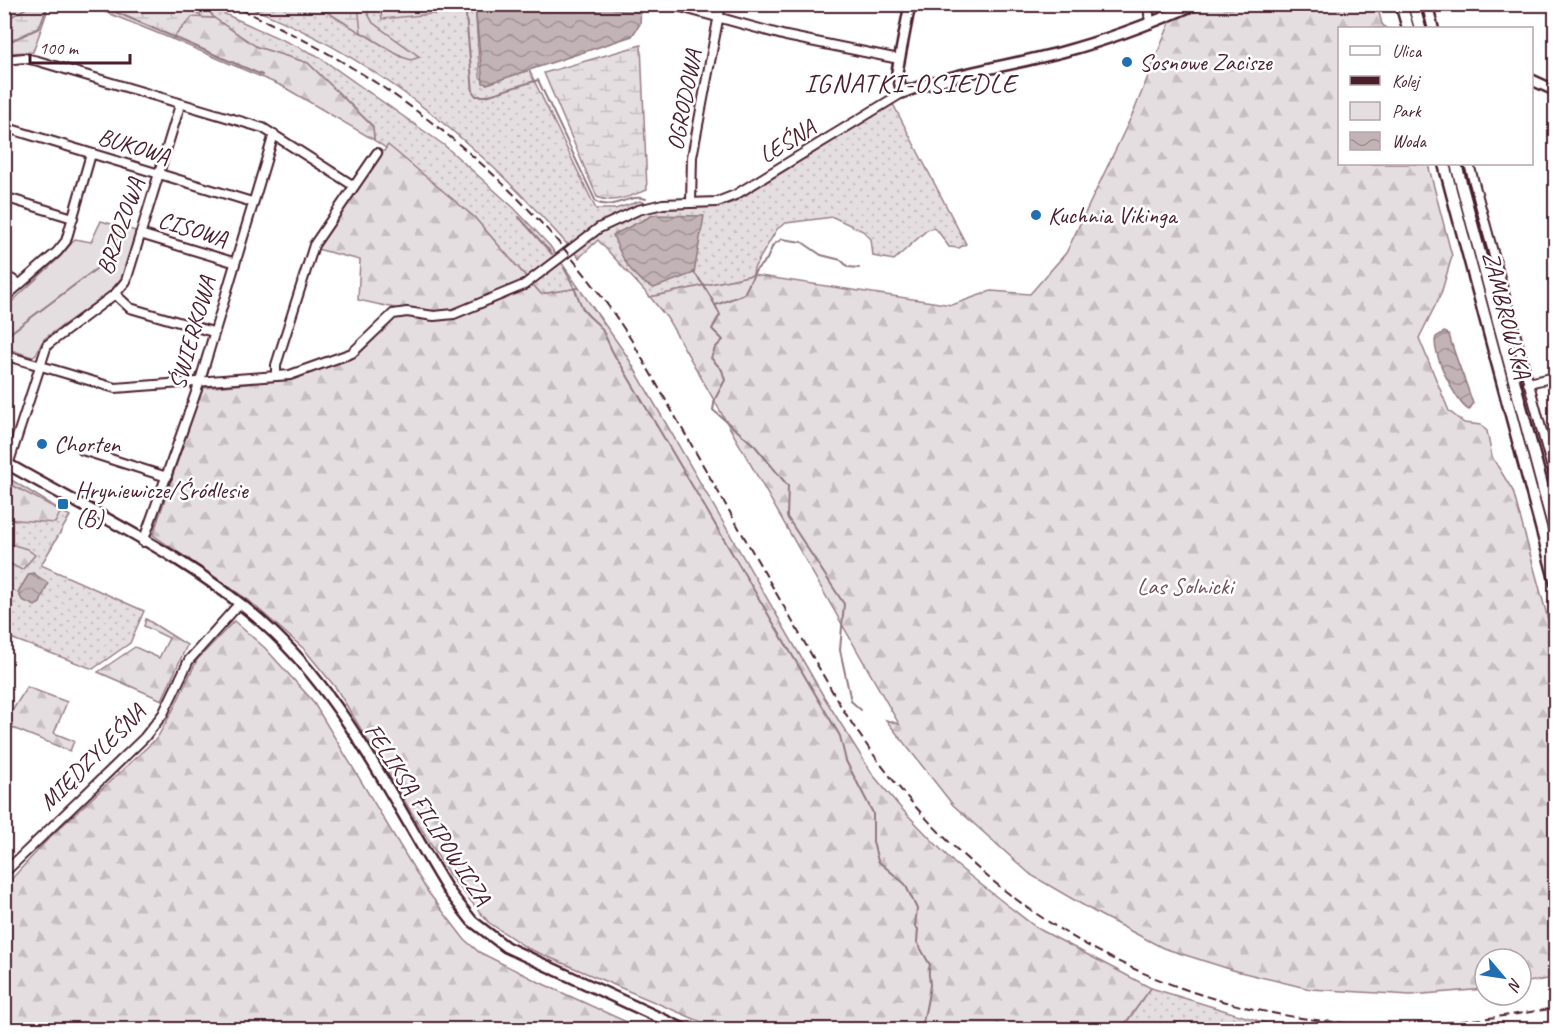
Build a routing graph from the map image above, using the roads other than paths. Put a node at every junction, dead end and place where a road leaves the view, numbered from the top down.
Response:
1 (721, 4) edge
2 (910, 4) edge
3 (1148, 4) edge
4 (1196, 4) edge
5 (1401, 4) edge
6 (1413, 4) edge
7 (1427, 4) edge
8 (677, 6) edge
9 (720, 19) junction
10 (1150, 24) junction
11 (1408, 27) edge
12 (1420, 27) edge
13 (1433, 27) edge
14 (899, 59) junction
15 (4, 60) edge
16 (1533, 80) edge
17 (1556, 91) edge
18 (902, 93) junction
19 (180, 105) junction
20 (4, 127) edge
21 (274, 134) junction
22 (377, 153) dead end
23 (92, 154) junction
24 (1444, 165) edge
25 (1456, 165) edge
26 (1469, 165) edge
27 (159, 174) junction
28 (354, 186) junction
29 (4, 197) edge
30 (252, 202) junction
31 (691, 203) junction
32 (73, 218) junction
33 (140, 234) junction
34 (234, 262) junction
35 (4, 275) edge
36 (20, 284) junction
37 (115, 294) junction
38 (4, 298) edge
39 (213, 332) junction
40 (4, 355) edge
41 (40, 366) junction
42 (276, 376) junction
43 (1556, 377) edge
44 (1528, 383) junction
45 (199, 384) junction
46 (82, 450) dead end
47 (6, 463) edge
48 (167, 477) junction
49 (1556, 483) edge
50 (1556, 537) edge
51 (143, 542) junction
52 (1556, 583) edge
53 (239, 604) junction
54 (4, 873) edge
55 (686, 1029) edge

1 - 9 street, OGRODOWA
2 - 14 street
3 - 10 street
4 - 10 street, LEŚNA
5 - 11 main road
6 - 12 main road
7 - 13 street
8 - 9 street
9 - 14 street
9 - 31 street, OGRODOWA
10 - 18 street, LEŚNA
14 - 18 street
15 - 19 street
16 - 17 street
18 - 31 street, LEŚNA
19 - 21 street
19 - 27 street, BRZOZOWA
20 - 23 street, BUKOWA
21 - 28 street
21 - 30 street, ŚWIERKOWA
22 - 28 street
23 - 27 street, BUKOWA
23 - 32 street
24 - 52 main road, ZAMBROWSKA
25 - 50 main road, ZAMBROWSKA
26 - 44 street, ZAMBROWSKA
27 - 30 street, BUKOWA
27 - 33 street, BRZOZOWA
28 - 42 street
29 - 32 street
30 - 34 street, ŚWIERKOWA
31 - 42 street, LEŚNA
32 - 36 street
33 - 34 street, CISOWA
33 - 37 street, BRZOZOWA
34 - 39 street, ŚWIERKOWA
35 - 36 street
36 - 38 street
37 - 39 street
37 - 41 street, BRZOZOWA
39 - 45 street, ŚWIERKOWA
40 - 41 street
41 - 45 street
41 - 47 street, BRZOZOWA
42 - 45 street
43 - 44 street
44 - 49 street, ZAMBROWSKA
45 - 48 street, ŚWIERKOWA
46 - 48 street
47 - 51 street, FELIKSA FILIPOWICZA
48 - 51 street, ŚWIERKOWA
51 - 53 street, FELIKSA FILIPOWICZA
53 - 54 street, MIĘDZYLEŚNA
53 - 55 street, FELIKSA FILIPOWICZA

